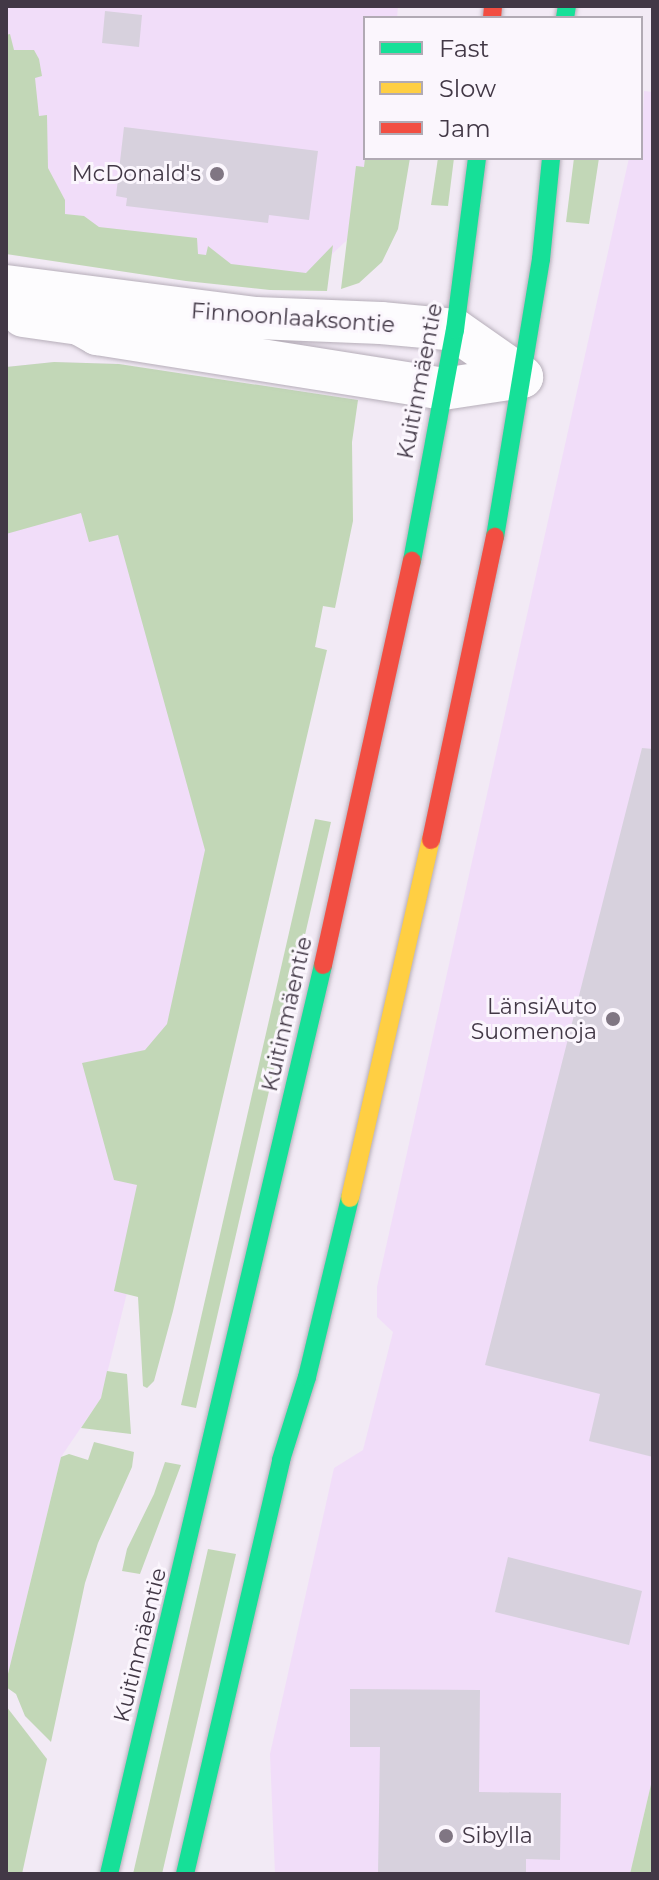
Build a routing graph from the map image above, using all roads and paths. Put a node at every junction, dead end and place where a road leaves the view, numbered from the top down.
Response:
1 (477, 160) edge
2 (551, 160) edge
3 (6, 286) edge
4 (6, 314) edge
5 (455, 330) junction
6 (522, 377) junction
7 (443, 389) junction
8 (109, 1874) edge
9 (185, 1874) edge

1 - 5 main road, Kuitinmäentie
2 - 6 main road
3 - 5 street, Finnoonlaaksontie
4 - 7 street, Finnoonlaaksontie
5 - 6 street, Finnoonlaaksontie
5 - 7 main road, Kuitinmäentie
6 - 7 street, Finnoonlaaksontie
6 - 9 main road
7 - 8 main road, Kuitinmäentie

